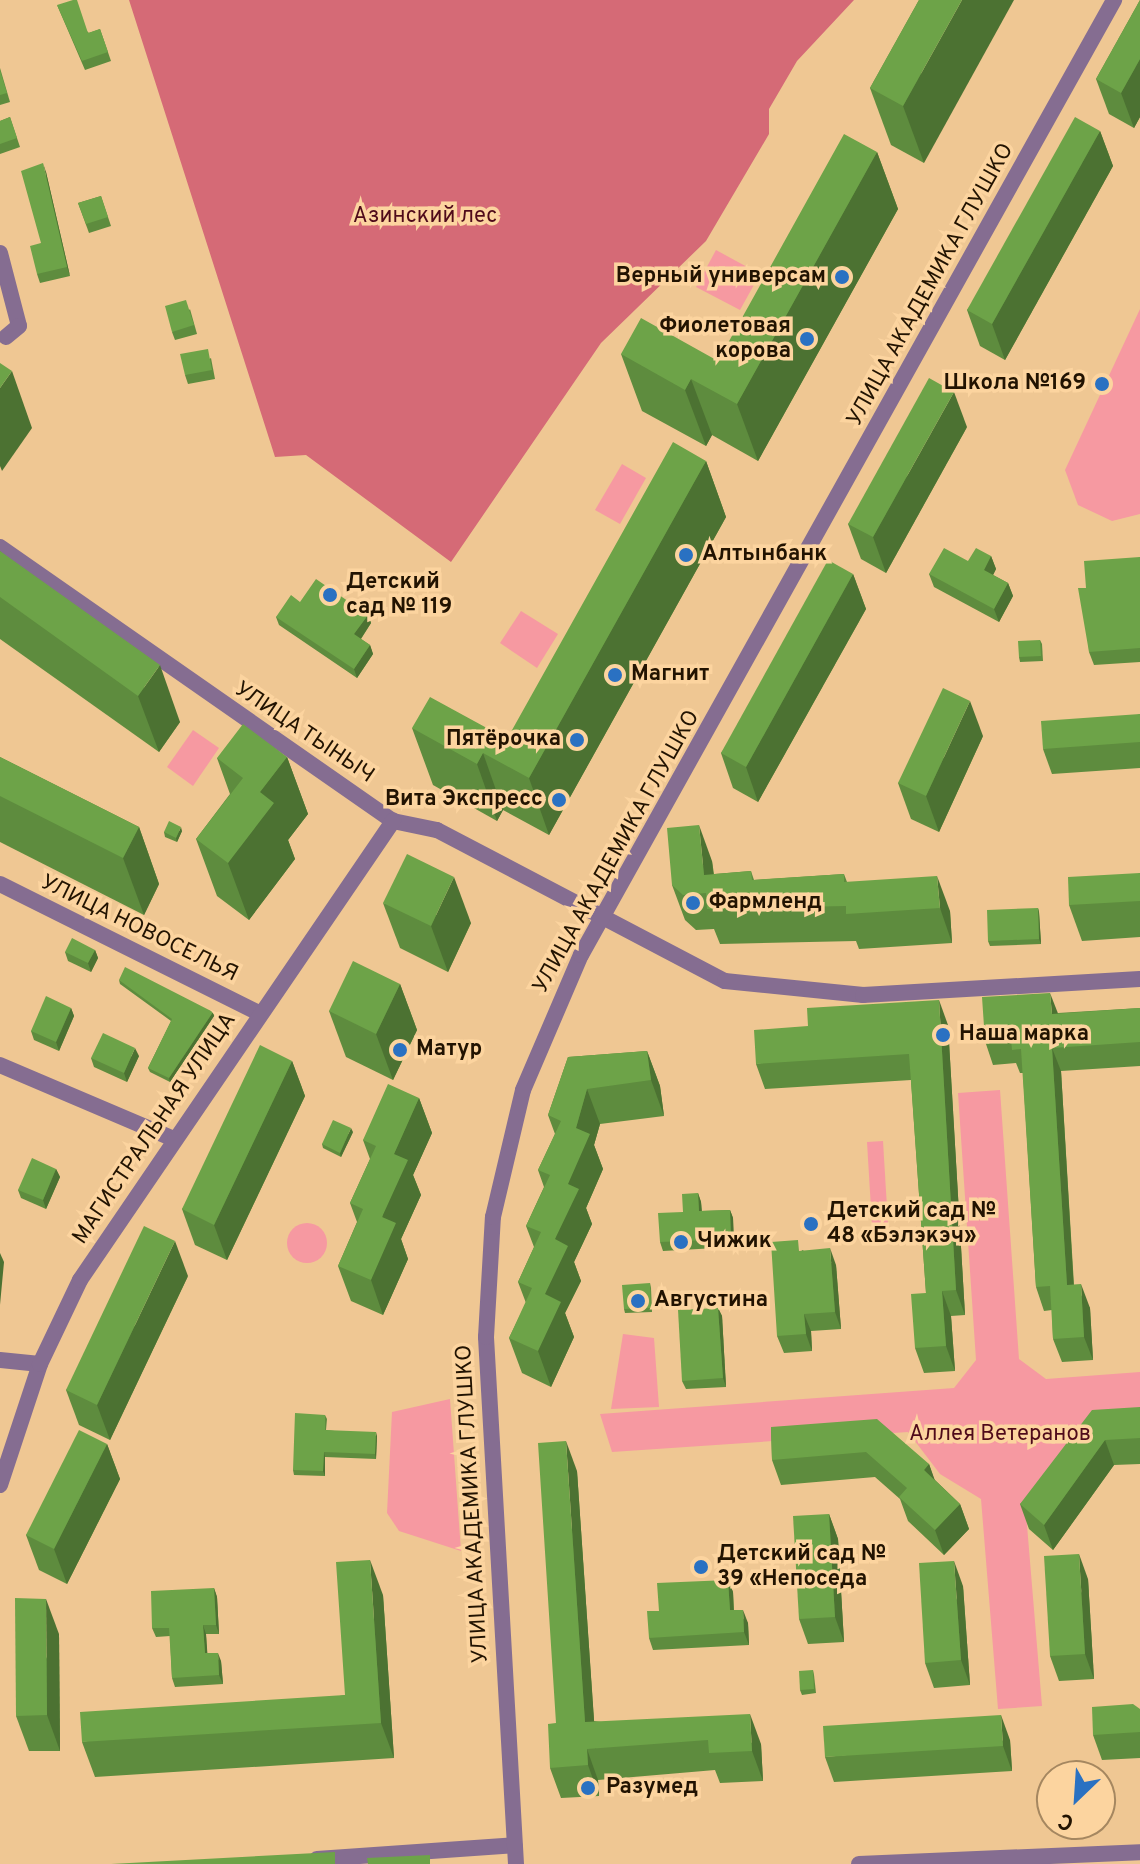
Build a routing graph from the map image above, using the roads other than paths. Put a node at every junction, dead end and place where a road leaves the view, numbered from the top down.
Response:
1 (1114, 0) edge
2 (0, 253) edge
3 (6, 337) dead end
4 (0, 547) edge
5 (393, 821) junction
6 (0, 884) edge
7 (601, 920) junction
8 (1140, 979) edge
9 (259, 1013) junction
10 (0, 1065) edge
11 (171, 1138) junction
12 (0, 1360) edge
13 (40, 1364) junction
14 (0, 1485) edge
15 (515, 1845) junction
16 (1140, 1852) edge
17 (297, 1860) edge
18 (516, 1864) edge
19 (859, 1864) edge

1 - 7 street, УЛИЦА АКАДЕМИКА ГЛУШКО
2 - 3 street
4 - 5 street, УЛИЦА ТЫНЫЧ
5 - 7 street, УЛИЦА ТЫНЫЧ
5 - 9 street, МАГИСТРАЛЬНАЯ УЛИЦА
6 - 9 street, УЛИЦА НОВОСЕЛЬЯ
7 - 8 street, УЛИЦА ТЫНЫЧ
7 - 15 street, УЛИЦА АКАДЕМИКА ГЛУШКО
9 - 11 street, МАГИСТРАЛЬНАЯ УЛИЦА
10 - 11 street
11 - 13 street, МАГИСТРАЛЬНАЯ УЛИЦА
12 - 13 street
13 - 14 street, МАГИСТРАЛЬНАЯ УЛИЦА
15 - 17 street
15 - 18 street, УЛИЦА АКАДЕМИКА ГЛУШКО
16 - 19 street

